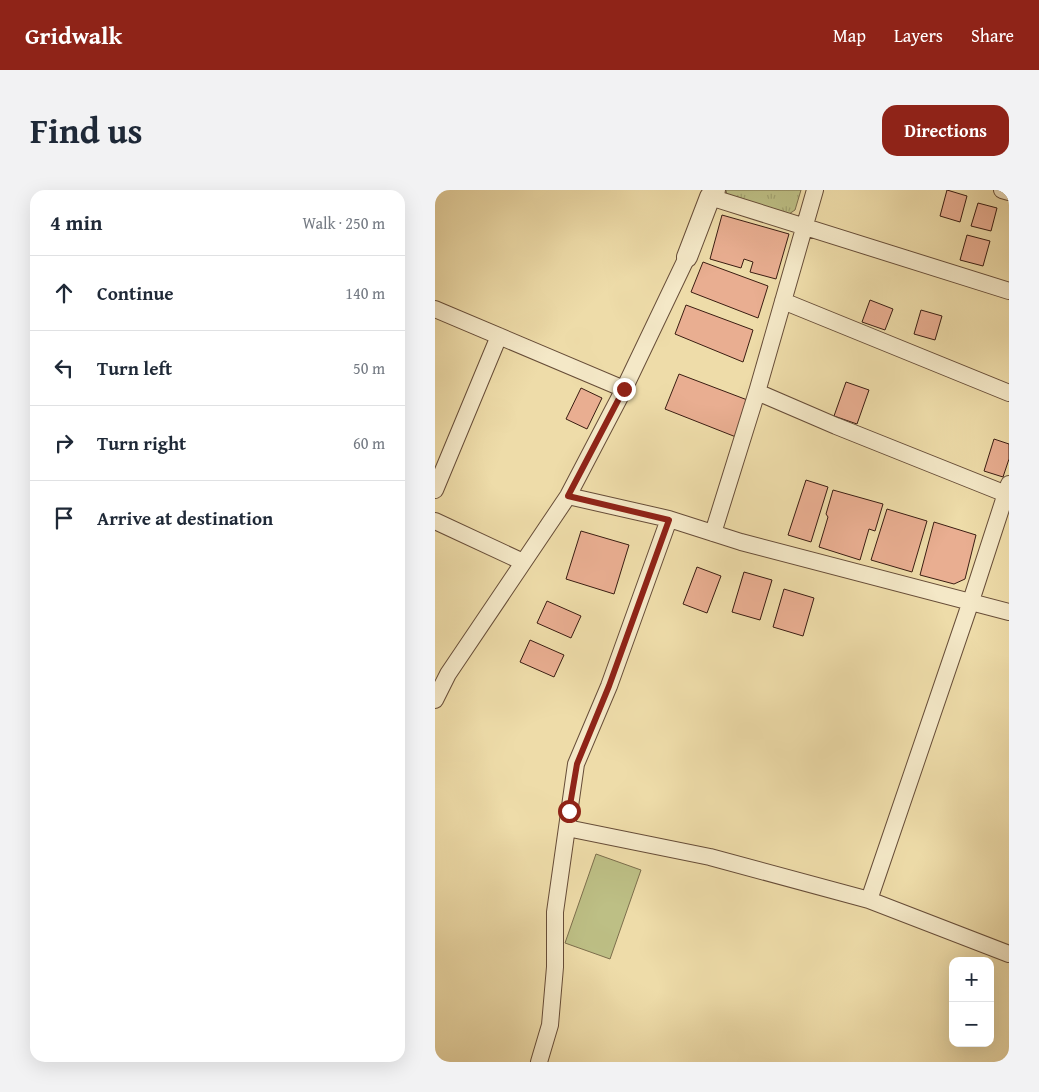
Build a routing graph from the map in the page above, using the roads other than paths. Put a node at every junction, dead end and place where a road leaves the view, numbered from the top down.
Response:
1 (815, 190) edge
2 (1002, 190) edge
3 (1009, 192) edge
4 (713, 194) edge
5 (805, 227) junction
6 (687, 257) joint
7 (1009, 291) edge
8 (783, 301) junction
9 (435, 309) edge
10 (499, 336) junction
11 (624, 389) junction
12 (757, 392) junction
13 (1009, 393) edge
14 (1008, 489) edge
15 (435, 490) edge
16 (568, 496) junction
17 (669, 520) junction
18 (435, 521) edge
19 (713, 533) junction
20 (523, 562) junction
21 (971, 601) junction
22 (1009, 612) edge
23 (441, 671) edge
24 (435, 700) edge
25 (567, 828) junction
26 (869, 900) junction
27 (1009, 954) edge
28 (539, 1062) edge

1 - 5 street
2 - 3 street
4 - 5 street
4 - 6 street
5 - 7 street
5 - 8 street
6 - 11 street
8 - 12 street
8 - 13 street
9 - 10 street
10 - 11 street
10 - 15 street
11 - 16 street
12 - 14 street
12 - 19 street
14 - 21 street
16 - 17 street
16 - 20 street
17 - 19 street
17 - 25 street
18 - 20 street
19 - 21 street
20 - 23 street
21 - 22 street
21 - 26 street
23 - 24 street
25 - 26 street
25 - 28 street
26 - 27 street

